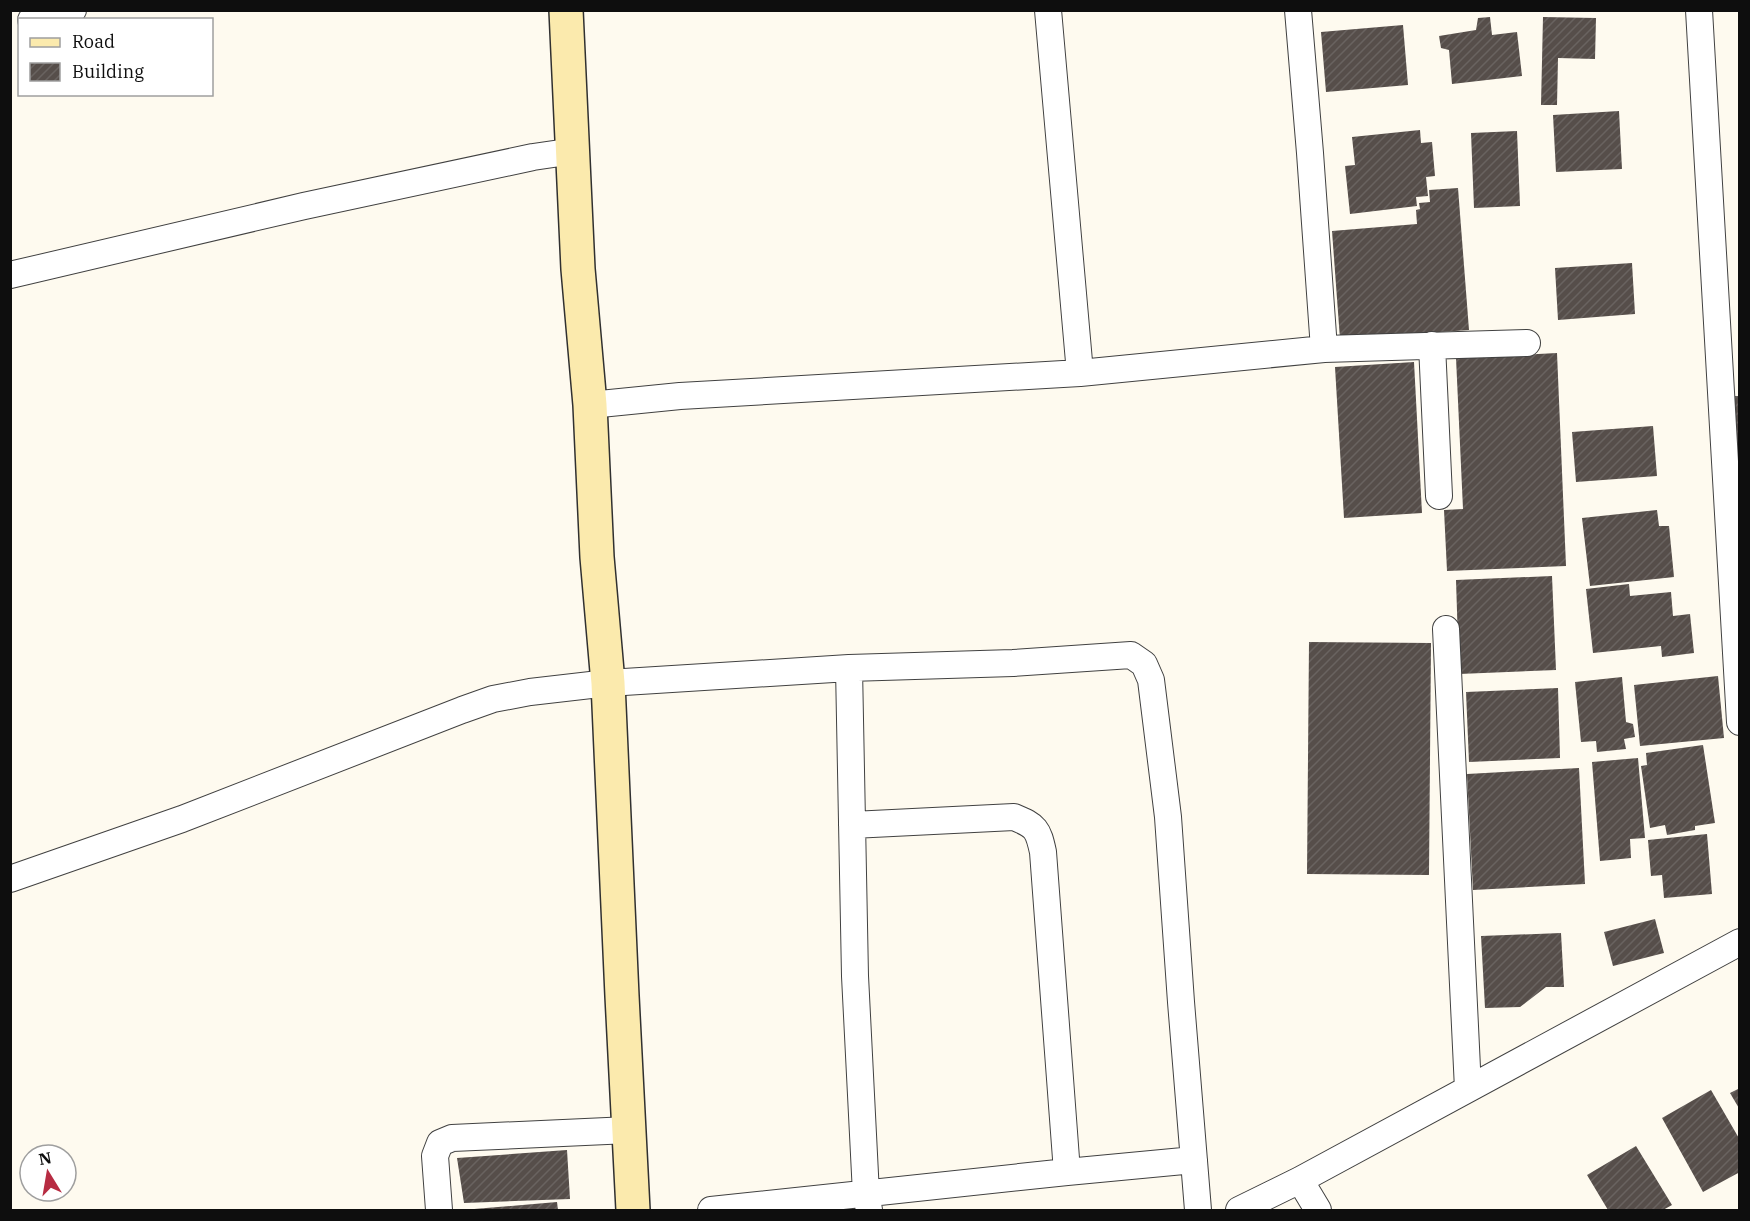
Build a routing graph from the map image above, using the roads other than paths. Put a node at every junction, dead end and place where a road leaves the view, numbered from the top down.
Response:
1 (74, 10) edge
2 (566, 10) edge
3 (1048, 10) edge
4 (1298, 10) edge
5 (1699, 10) edge
6 (40, 18) edge
7 (574, 151) junction
8 (10, 275) edge
9 (1527, 343) dead end
10 (1432, 345) junction
11 (1324, 350) junction
12 (1080, 373) junction
13 (590, 405) junction
14 (1439, 496) dead end
15 (1446, 629) dead end
16 (849, 668) junction
17 (609, 683) junction
18 (1740, 722) edge
19 (852, 825) junction
20 (10, 879) edge
21 (1740, 942) edge
22 (1468, 1089) junction
23 (629, 1130) junction
24 (1194, 1160) junction
25 (1067, 1172) junction
26 (1300, 1180) junction
27 (868, 1202) edge
28 (439, 1210) edge
29 (633, 1210) edge
30 (711, 1210) edge
31 (1198, 1210) edge
32 (1239, 1210) edge
33 (1318, 1210) edge

1 - 6 street
2 - 7 main road
3 - 12 street
4 - 11 street
5 - 18 street
7 - 8 street
7 - 13 main road
9 - 10 street
10 - 11 street
10 - 14 street
11 - 12 street
12 - 13 street
13 - 17 main road
15 - 22 street
16 - 17 street
16 - 19 street
16 - 24 street
17 - 20 street
17 - 23 main road
19 - 25 street
19 - 27 street
21 - 22 street
22 - 26 street
23 - 28 street
23 - 29 main road
24 - 25 street
24 - 31 street
25 - 27 street
26 - 32 street
26 - 33 street
27 - 30 street

